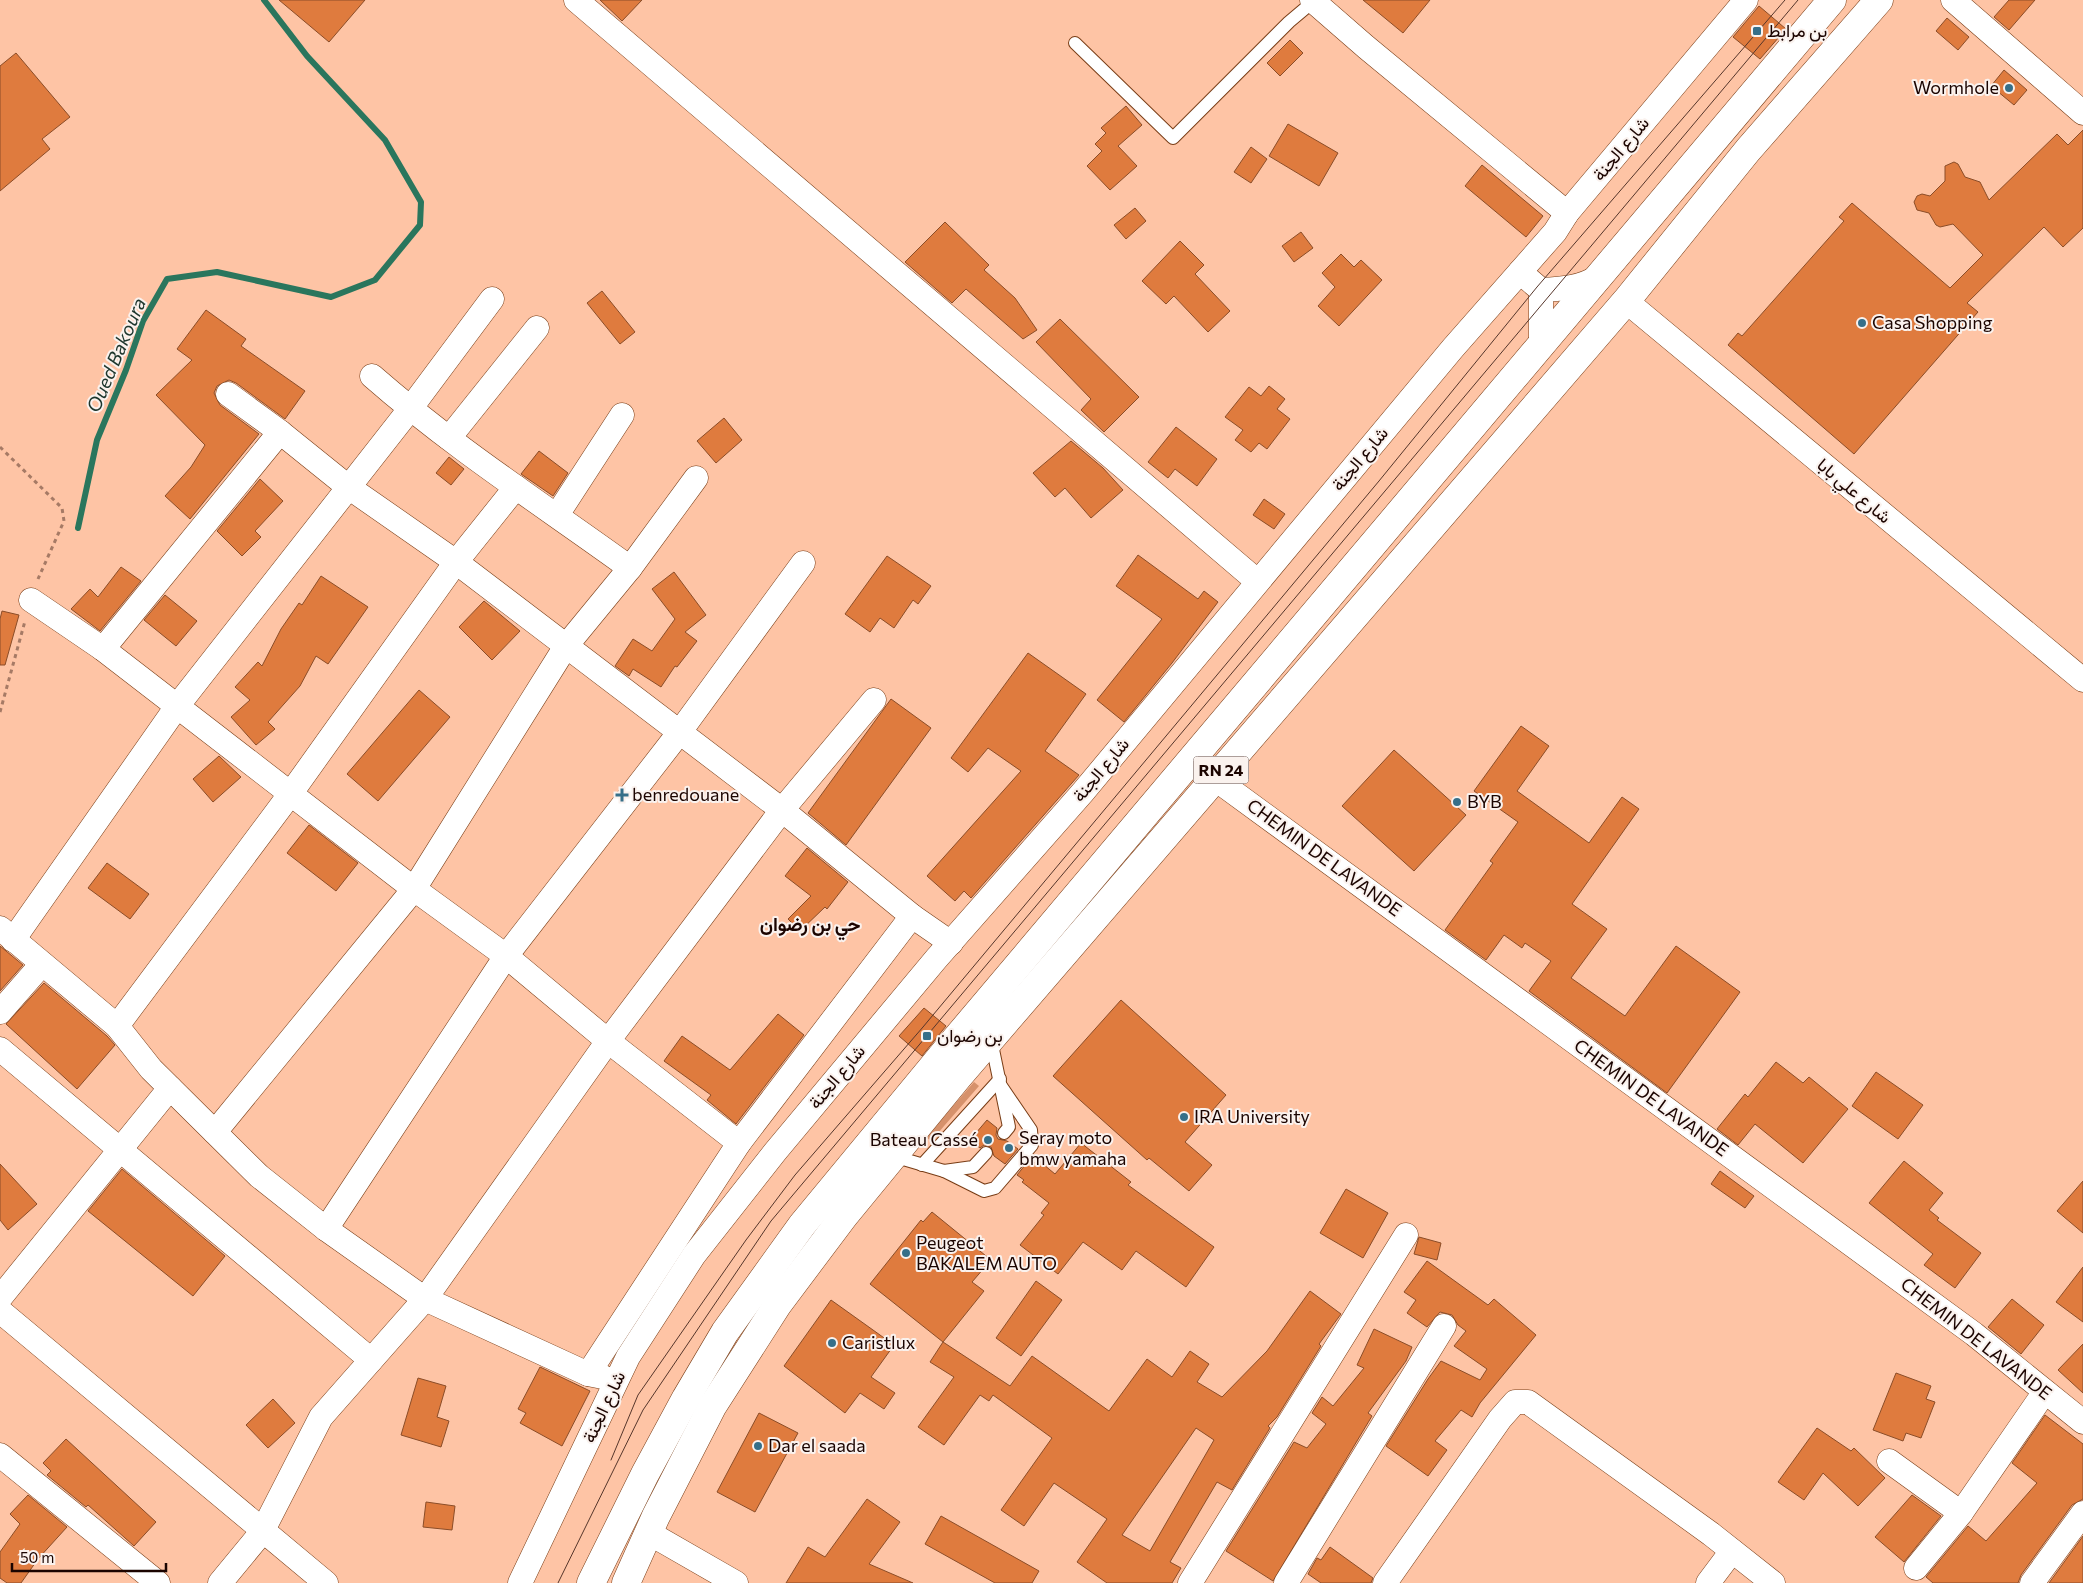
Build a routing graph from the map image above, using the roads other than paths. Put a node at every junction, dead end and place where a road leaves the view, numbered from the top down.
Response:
1 (576, 0) edge
2 (1746, 0) edge
3 (1832, 0) edge
4 (1879, 0) edge
5 (1954, 0) edge
6 (1313, 1) edge
7 (1075, 43) dead end
8 (2083, 112) edge
9 (1567, 213) junction
10 (1520, 272) junction
11 (1600, 276) junction
12 (1541, 290) junction
13 (492, 299) dead end
14 (1626, 301) junction
15 (537, 328) dead end
16 (1542, 343) junction
17 (372, 376) dead end
18 (228, 394) dead end
19 (410, 409) junction
20 (622, 414) dead end
21 (280, 432) junction
22 (449, 438) junction
23 (696, 478) dead end
24 (347, 486) junction
25 (516, 488) junction
26 (557, 515) junction
27 (456, 562) junction
28 (803, 563) dead end
29 (630, 568) junction
30 (1257, 581) junction
31 (31, 600) road end
32 (566, 646) junction
33 (103, 648) junction
34 (2083, 680) edge
35 (874, 700) dead end
36 (178, 705) junction
37 (679, 732) junction
38 (1214, 778) junction
39 (291, 793) junction
40 (782, 810) junction
41 (414, 890) junction
42 (912, 916) junction
43 (7, 934) edge
44 (951, 943) junction
45 (506, 956) junction
46 (42, 964) junction
47 (0, 1012) edge
48 (118, 1026) junction
49 (991, 1039) junction
50 (608, 1041) junction
51 (0, 1049) edge
52 (1000, 1083) junction
53 (170, 1088) junction
54 (215, 1132) junction
55 (1004, 1133) dead end
56 (739, 1142) junction
57 (119, 1150) junction
58 (986, 1153) dead end
59 (893, 1156) junction
60 (922, 1165) junction
61 (944, 1171) junction
62 (326, 1229) junction
63 (1406, 1235) dead end
64 (0, 1298) edge
65 (425, 1300) junction
66 (0, 1311) edge
67 (1444, 1326) dead end
68 (371, 1360) junction
69 (588, 1374) junction
70 (617, 1380) junction
71 (2044, 1393) junction
72 (2083, 1422) edge
73 (0, 1455) edge
74 (1889, 1461) dead end
75 (2083, 1512) edge
76 (1960, 1513) junction
77 (262, 1532) junction
78 (649, 1533) junction
79 (1732, 1551) junction
80 (1916, 1568) dead end
81 (158, 1583) edge
82 (220, 1583) edge
83 (326, 1583) edge
84 (520, 1583) edge
85 (591, 1583) edge
86 (626, 1583) edge
87 (736, 1583) edge
88 (1190, 1583) edge
89 (1286, 1583) edge
90 (1384, 1583) edge
91 (1708, 1583) edge
92 (1773, 1583) edge
93 (2032, 1583) edge

1 - 30 street
2 - 9 street, شارع الجنة
3 - 11 main road, RN 24
4 - 14 main road, RN 24
5 - 8 street
6 - 7 lane
6 - 9 street
9 - 10 street, شارع الجنة
10 - 12 street
10 - 30 street, شارع الجنة
11 - 12 street
11 - 16 main road, RN 24
12 - 16 street
13 - 19 street
14 - 34 street, شارع علي بابا
14 - 38 main road, RN 24
15 - 22 street
16 - 85 main road, RN 24
17 - 19 street
18 - 21 street
19 - 22 street
19 - 24 street
20 - 26 street
21 - 24 street
21 - 33 street
22 - 25 street
23 - 29 street
24 - 27 street
24 - 36 street
25 - 26 street
25 - 27 street
26 - 29 street
27 - 32 street
27 - 39 street
28 - 37 street
29 - 32 street
30 - 44 street, شارع الجنة
31 - 33 street
32 - 37 street
32 - 41 street
33 - 36 street
35 - 40 street
36 - 39 street
36 - 43 street
37 - 40 street
37 - 45 street
38 - 49 main road, RN 24
38 - 71 street, CHEMIN DE LAVANDE
39 - 41 street
39 - 48 street
40 - 42 street
40 - 50 street
41 - 45 street
41 - 54 street
42 - 44 street
42 - 56 street
43 - 46 street
44 - 70 street, شارع الجنة
45 - 50 street
45 - 62 street
46 - 47 street
46 - 48 street
48 - 53 street
49 - 52 lane
49 - 59 main road, RN 24
50 - 56 street
50 - 65 street
51 - 57 street
52 - 55 lane
52 - 60 lane
52 - 61 lane
53 - 54 street
53 - 57 street
54 - 62 street
56 - 69 street
57 - 64 street
57 - 68 street
58 - 61 lane
59 - 60 lane
59 - 78 main road, RN 24
60 - 61 lane
62 - 65 street
63 - 88 street
65 - 68 street
65 - 69 street
66 - 77 street
67 - 89 street
68 - 77 street
69 - 70 street
70 - 84 street, شارع الجنة
71 - 72 street, CHEMIN DE LAVANDE
71 - 76 street
73 - 81 street
74 - 76 street
75 - 93 street
76 - 80 street
77 - 82 street
77 - 83 street
78 - 86 main road, RN 24
78 - 87 street
79 - 90 street
79 - 91 street
79 - 92 street

